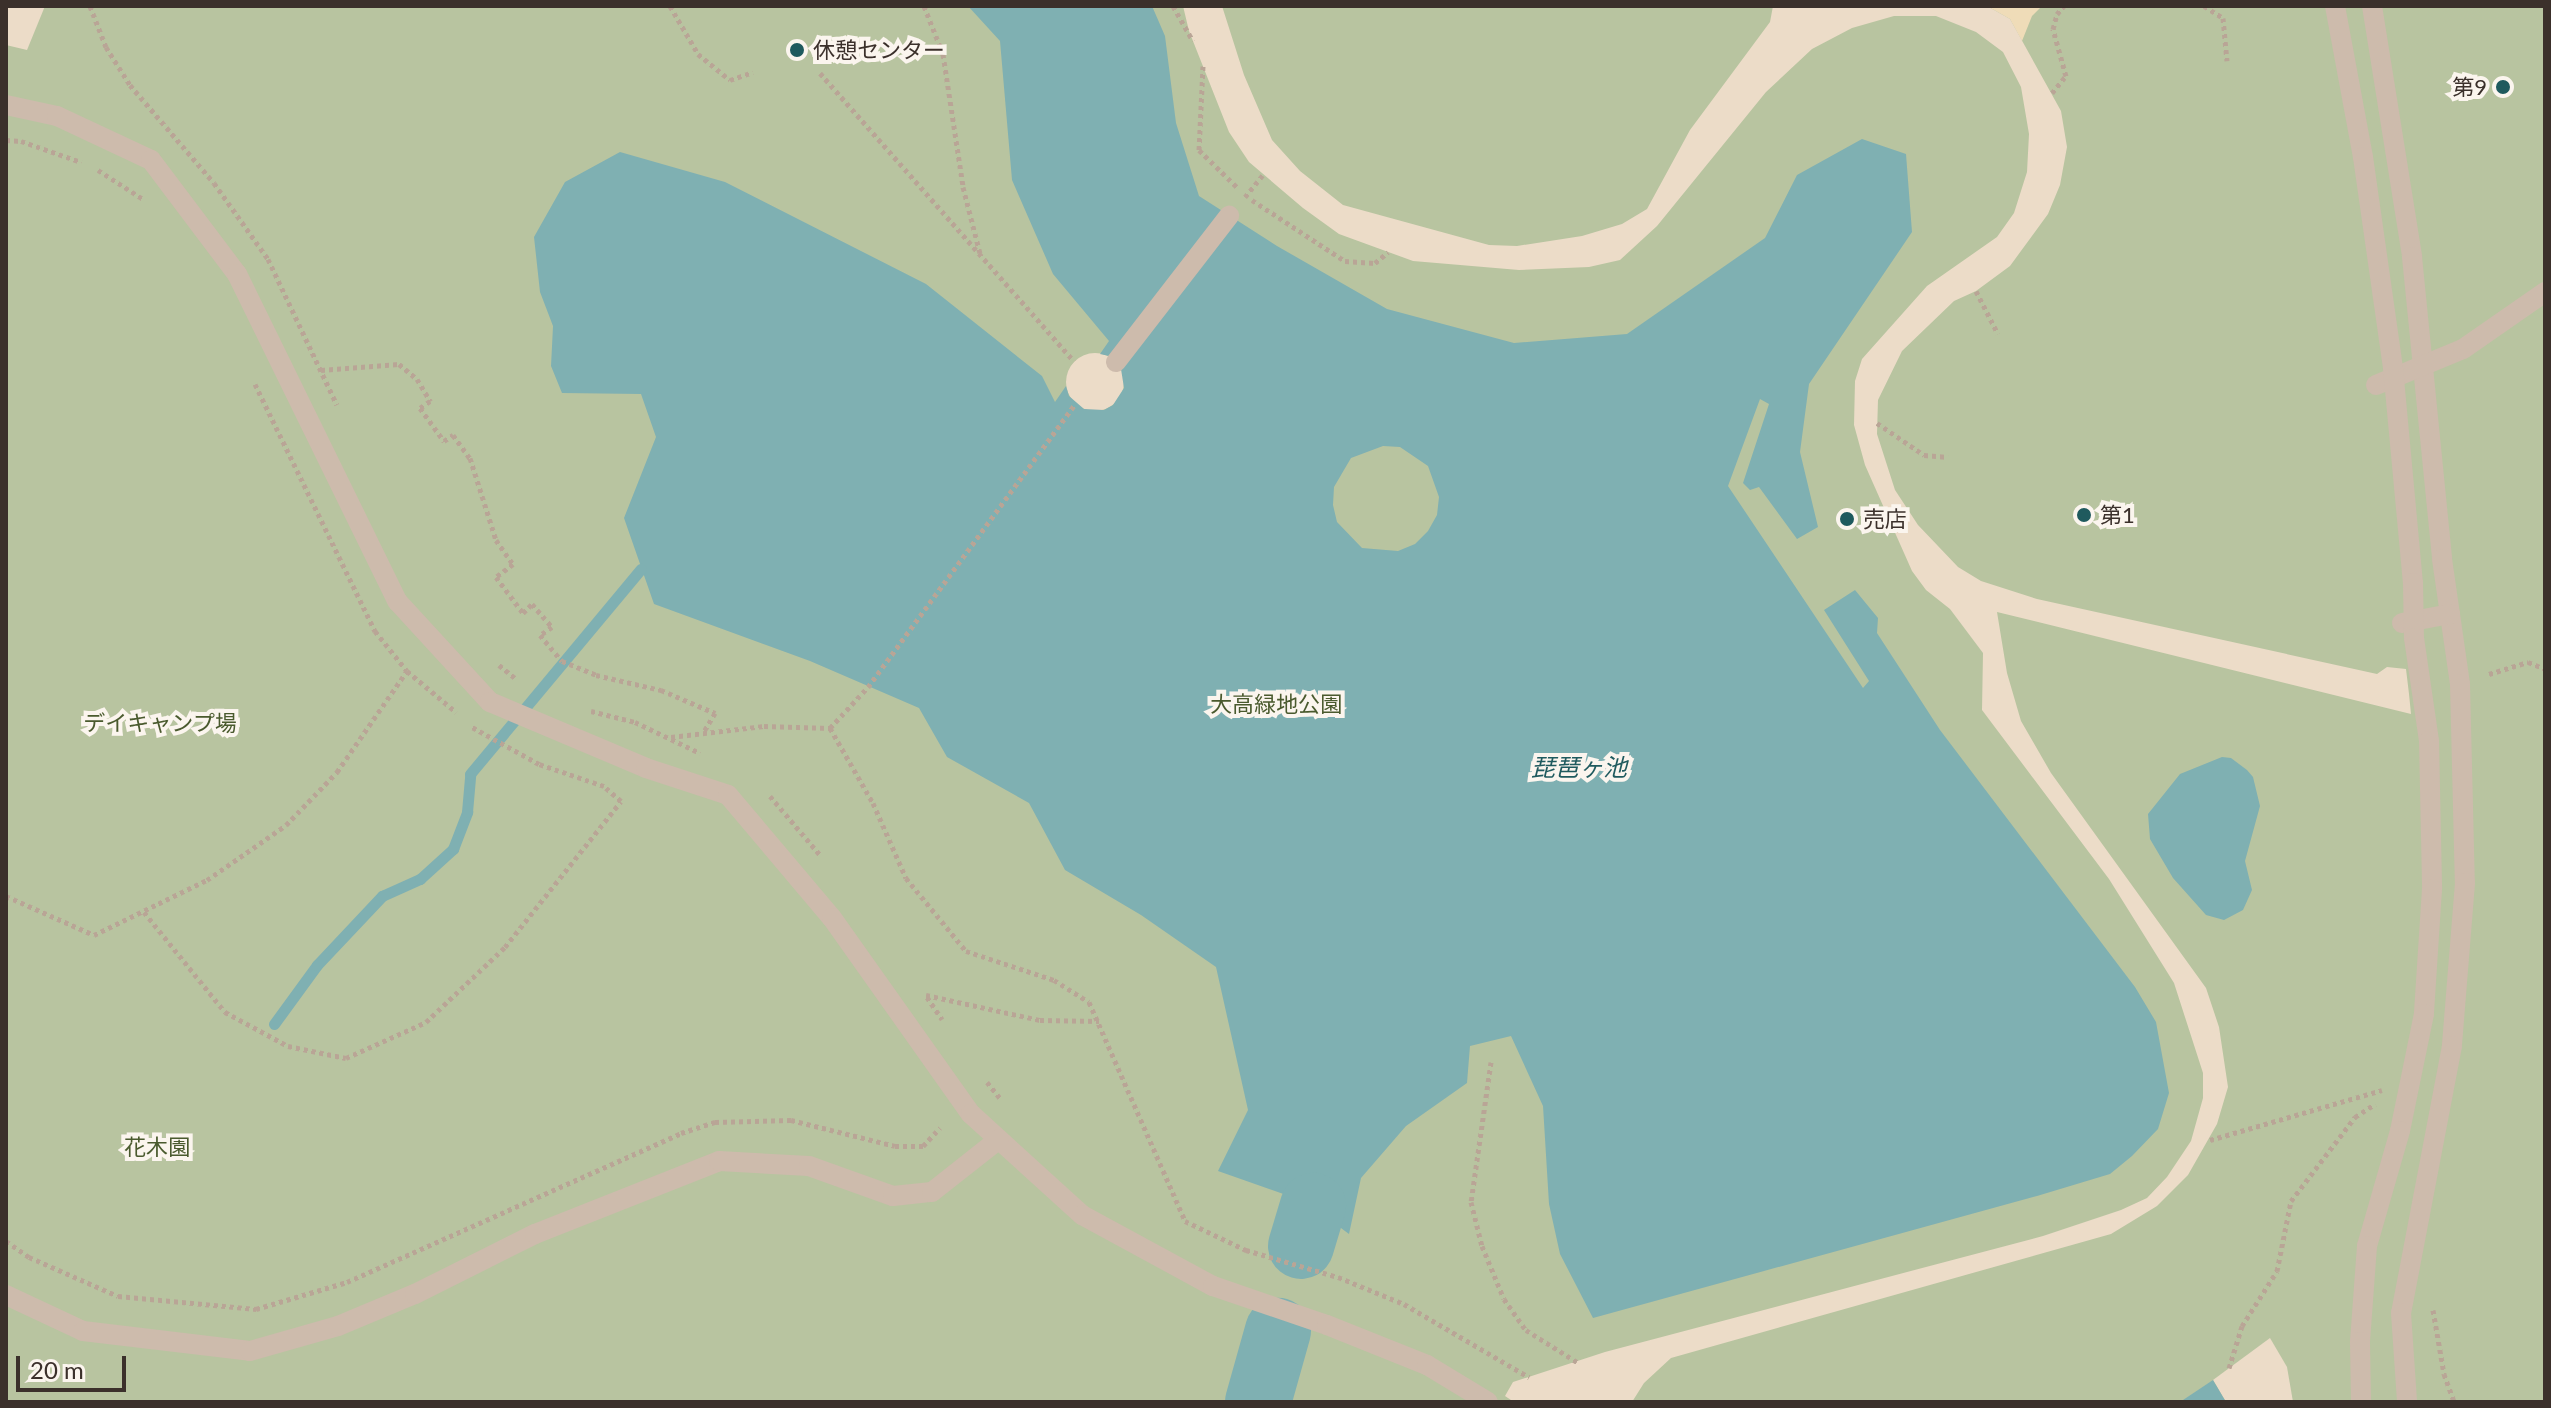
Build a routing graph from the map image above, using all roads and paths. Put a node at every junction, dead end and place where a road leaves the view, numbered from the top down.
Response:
1 (90, 6) edge
2 (670, 6) edge
3 (924, 6) edge
4 (1173, 6) edge
5 (2064, 6) edge
6 (2204, 6) edge
7 (2335, 6) edge
8 (2372, 6) edge
9 (1193, 41) dead end
10 (2227, 61) dead end
11 (1203, 66) dead end
12 (753, 72) dead end
13 (820, 73) dead end
14 (2052, 93) dead end
15 (6, 105) edge
16 (6, 140) edge
17 (150, 204) dead end
18 (1229, 216) dead end
19 (1388, 252) dead end
20 (980, 254) junction
21 (1976, 291) dead end
22 (2545, 292) edge
23 (1998, 334) dead end
24 (1074, 361) dead end
25 (1116, 362) dead end
26 (2423, 366) junction
27 (321, 370) junction
28 (253, 379) dead end
29 (2384, 381) junction
30 (1075, 404) dead end
31 (340, 411) dead end
32 (1877, 423) dead end
33 (1948, 457) dead end
34 (2450, 614) junction
35 (2408, 622) junction
36 (488, 655) dead end
37 (2545, 669) edge
38 (2489, 674) dead end
39 (520, 683) dead end
40 (589, 711) dead end
41 (830, 728) junction
42 (702, 734) junction
43 (671, 737) junction
44 (712, 759) dead end
45 (764, 791) dead end
46 (621, 801) dead end
47 (829, 866) dead end
48 (6, 896) edge
49 (144, 912) junction
50 (916, 983) dead end
51 (925, 995) junction
52 (1099, 1021) junction
53 (951, 1031) dead end
54 (1491, 1062) dead end
55 (983, 1076) dead end
56 (2410, 1082) junction
57 (1010, 1111) dead end
58 (940, 1128) dead end
59 (999, 1139) junction
60 (2210, 1140) dead end
61 (6, 1241) edge
62 (6, 1295) edge
63 (1577, 1362) dead end
64 (2229, 1368) dead end
65 (1529, 1377) dead end
66 (2408, 1400) edge
67 (1488, 1402) edge
68 (2361, 1402) edge

1 - 27 path
2 - 12 path
3 - 20 path
4 - 9 path
5 - 14 path
6 - 10 path
7 - 29 street
8 - 26 street
11 - 19 path
13 - 20 path
15 - 59 street
16 - 17 path
18 - 25 street
20 - 24 path
21 - 23 path
22 - 26 street
26 - 29 street
26 - 34 street
27 - 31 path
27 - 42 path
28 - 49 path
29 - 35 street
30 - 41 path
32 - 33 path
34 - 35 street
34 - 66 street
35 - 56 street
36 - 39 path
37 - 38 path
40 - 43 path
41 - 42 path
41 - 52 path
42 - 43 path
43 - 44 path
45 - 47 path
46 - 49 path
48 - 49 path
50 - 51 path
51 - 52 path
51 - 53 path
52 - 65 path
54 - 63 path
55 - 57 path
56 - 60 path
56 - 64 path
56 - 68 street
58 - 61 path
59 - 62 street
59 - 67 street

